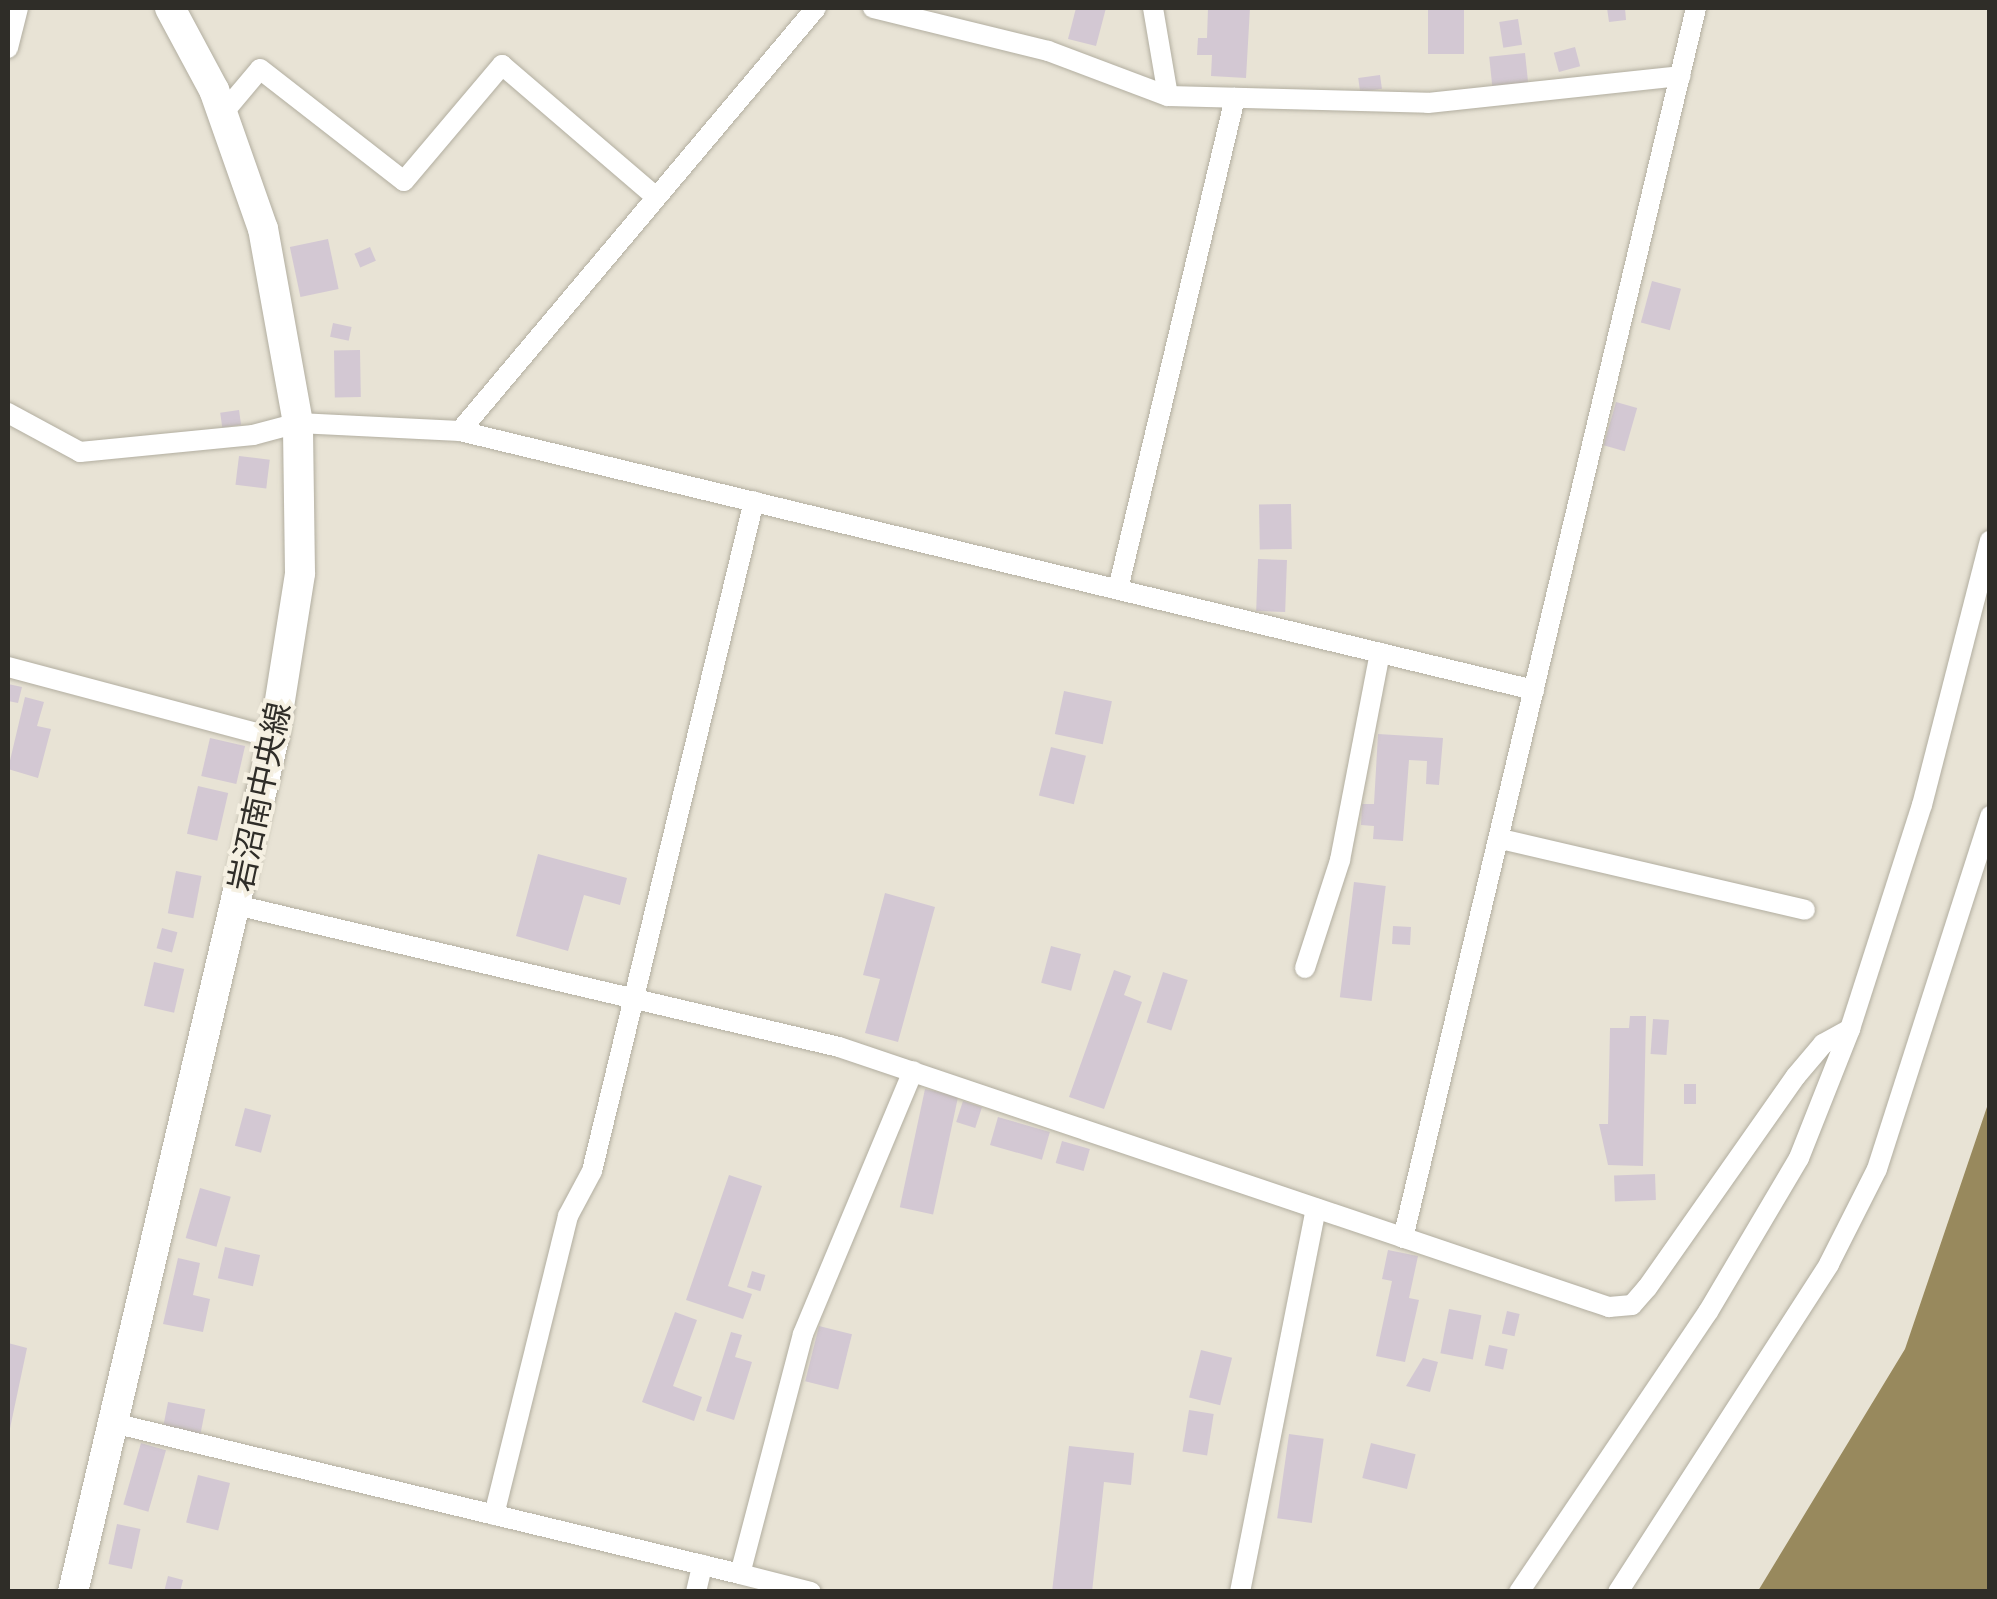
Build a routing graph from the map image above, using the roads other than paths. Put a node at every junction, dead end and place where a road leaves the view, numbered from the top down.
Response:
1 (18, 8) edge
2 (170, 8) edge
3 (816, 8) edge
4 (873, 8) edge
5 (1153, 8) edge
6 (1696, 8) edge
7 (8, 48) edge
8 (1682, 76) junction
9 (1168, 96) junction
10 (1235, 98) junction
11 (223, 113) junction
12 (656, 197) junction
13 (8, 413) edge
14 (298, 423) junction
15 (460, 431) junction
16 (754, 501) junction
17 (1990, 541) edge
18 (1118, 589) junction
19 (1380, 653) junction
20 (8, 667) edge
21 (1534, 690) junction
22 (274, 738) junction
23 (1990, 816) edge
24 (1501, 839) junction
25 (236, 905) junction
26 (1806, 910) dead end
27 (1305, 968) dead end
28 (634, 998) junction
29 (1850, 1030) junction
30 (913, 1071) junction
31 (1316, 1208) junction
32 (1403, 1238) junction
33 (114, 1423) junction
34 (494, 1515) junction
35 (702, 1565) junction
36 (740, 1574) junction
37 (73, 1592) edge
38 (696, 1592) edge
39 (811, 1592) edge
40 (1240, 1592) edge
41 (1518, 1592) edge
42 (1618, 1592) edge

1 - 7 street
2 - 11 street, 岩沼南中央線
3 - 12 street
4 - 9 street
5 - 9 street
6 - 8 street
8 - 10 street
8 - 21 street
9 - 10 street
10 - 18 street
11 - 12 street
11 - 14 street, 岩沼南中央線
12 - 15 street
13 - 14 street
14 - 15 street
14 - 22 street, 岩沼南中央線
15 - 16 street
16 - 18 street
16 - 28 street
17 - 29 street
18 - 19 street
19 - 21 street
19 - 27 street
20 - 22 street
21 - 24 street
22 - 25 street, 岩沼南中央線
23 - 42 street
24 - 26 street
24 - 32 street
25 - 28 street
25 - 33 street, 岩沼南中央線
28 - 30 street
28 - 34 street
29 - 32 street
29 - 41 street
30 - 31 street
30 - 36 street
31 - 32 street
31 - 40 street
33 - 34 street
33 - 37 street, 岩沼南中央線
34 - 35 street
35 - 36 street
35 - 38 street
36 - 39 street

